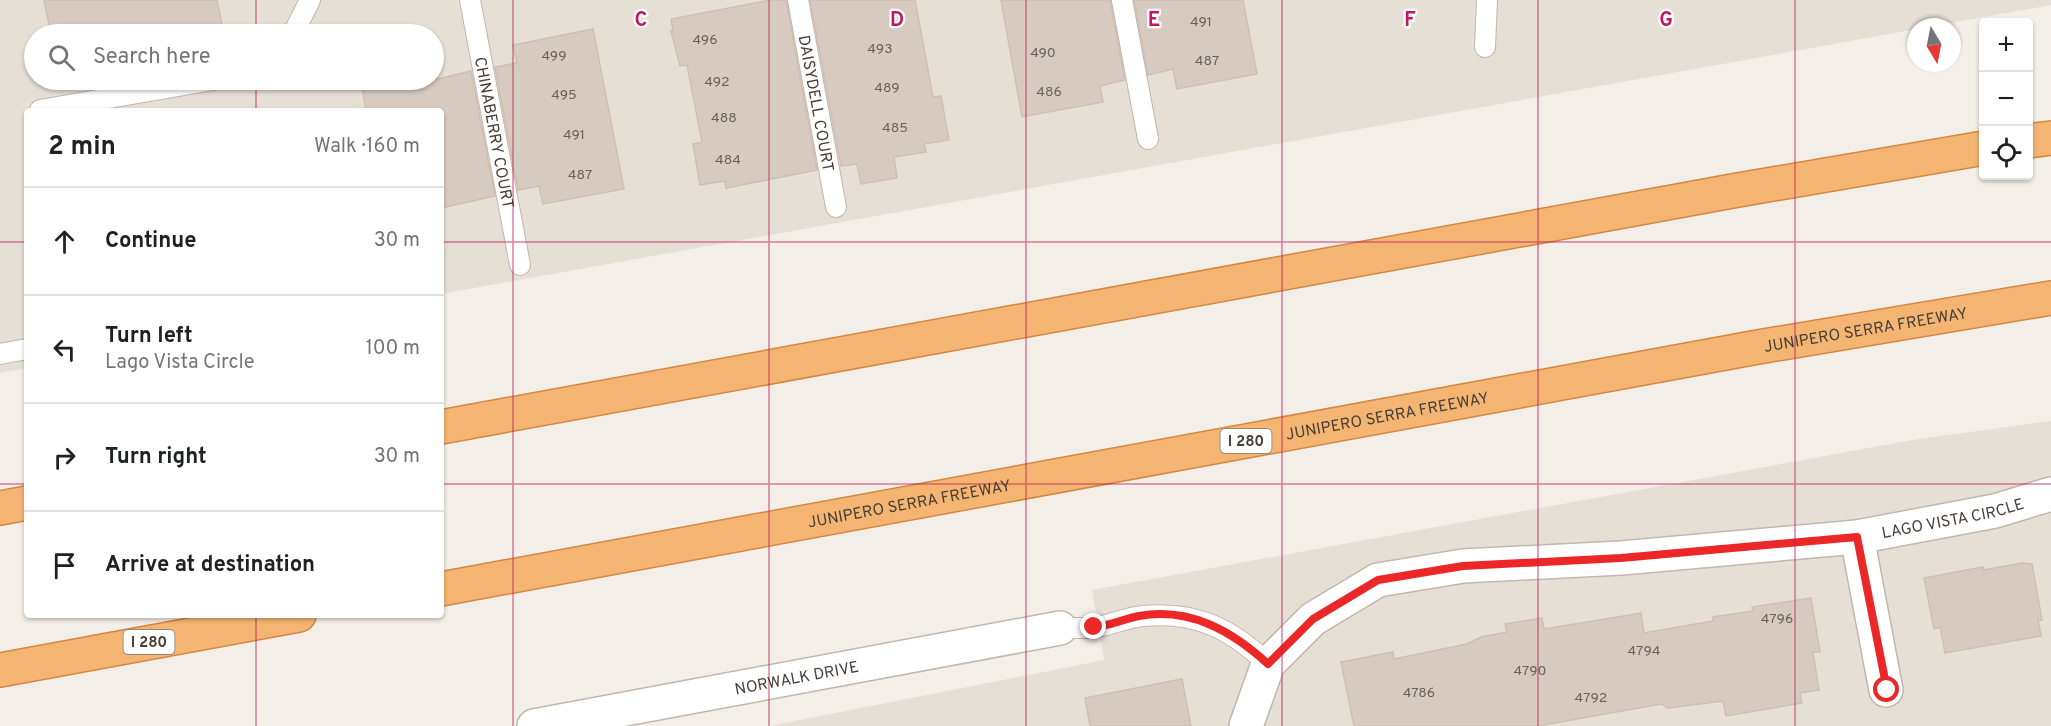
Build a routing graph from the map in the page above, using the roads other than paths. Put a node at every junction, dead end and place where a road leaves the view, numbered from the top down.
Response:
1 (310, 0) edge
2 (470, 0) edge
3 (798, 0) edge
4 (1122, 0) edge
5 (1487, 0) edge
6 (298, 24) edge
7 (1485, 47) dead end
8 (176, 90) edge
9 (129, 103) edge
10 (65, 108) edge
11 (2051, 138) edge
12 (1148, 139) dead end
13 (2033, 140) edge
14 (1979, 149) edge
15 (836, 207) dead end
16 (520, 265) dead end
17 (2051, 298) edge
18 (24, 350) edge
19 (0, 354) edge
20 (444, 426) edge
21 (2051, 494) edge
22 (24, 504) edge
23 (0, 508) edge
24 (1857, 537) junction
25 (444, 588) edge
26 (283, 618) edge
27 (1060, 628) joint
28 (1268, 664) junction
29 (0, 670) edge
30 (1887, 690) dead end
31 (586, 721) edge
32 (534, 726) edge
33 (1246, 726) edge

1 - 6 lane
2 - 16 lane, CHINABERRY COURT
3 - 15 lane, DAISYDELL COURT
4 - 12 lane
5 - 7 lane
8 - 9 lane
9 - 10 lane
11 - 13 highway
14 - 20 highway
17 - 25 highway, JUNIPERO SERRA FREEWAY / I 280
18 - 19 lane
21 - 24 street, LAGO VISTA CIRCLE
22 - 23 highway
24 - 28 street, LAGO VISTA CIRCLE
24 - 30 street
26 - 29 highway, I 280
27 - 28 lane
27 - 31 street, NORWALK DRIVE
28 - 33 street, LAGO VISTA CIRCLE
31 - 32 street, NORWALK DRIVE

